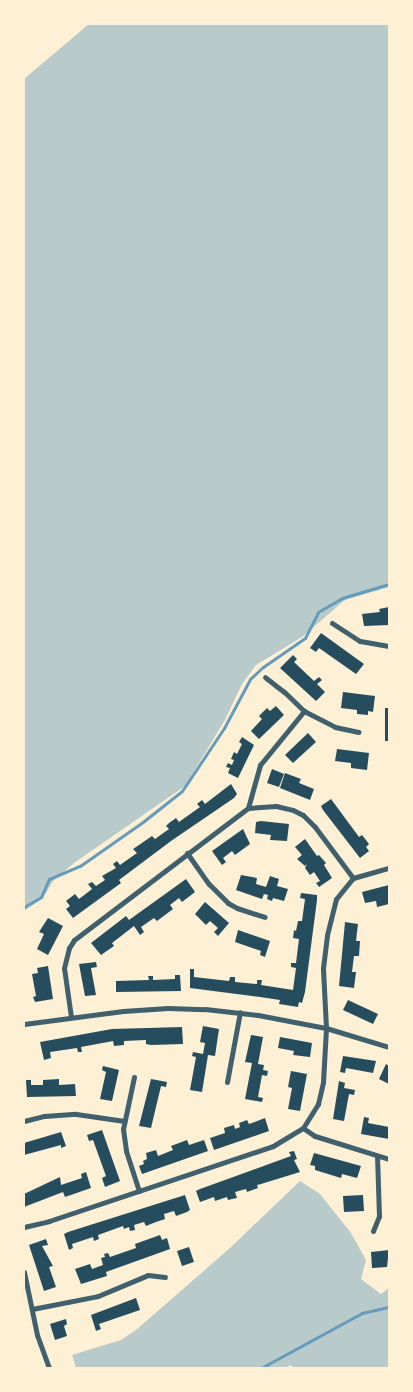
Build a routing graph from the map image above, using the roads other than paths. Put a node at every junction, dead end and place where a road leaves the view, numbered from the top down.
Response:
1 (332, 624) dead end
2 (389, 646) edge
3 (265, 677) dead end
4 (304, 712) junction
5 (358, 732) dead end
6 (248, 808) junction
7 (187, 853) junction
8 (389, 868) edge
9 (353, 878) junction
10 (265, 917) dead end
11 (240, 1012) junction
12 (71, 1017) junction
13 (24, 1024) edge
14 (326, 1028) junction
15 (389, 1047) edge
16 (134, 1077) dead end
17 (227, 1082) dead end
18 (24, 1121) edge
19 (124, 1122) junction
20 (303, 1128) junction
21 (377, 1156) junction
22 (389, 1159) edge
23 (139, 1191) junction
24 (24, 1227) edge
25 (373, 1231) dead end
26 (24, 1272) edge
27 (165, 1277) dead end
28 (32, 1309) junction
29 (49, 1368) edge

1 - 2 street
3 - 4 street
4 - 5 street
4 - 6 street
6 - 7 street
6 - 9 street
7 - 10 street
7 - 12 street
8 - 9 street
9 - 14 street
11 - 12 street
11 - 14 street
11 - 17 street
12 - 13 street
14 - 15 street
14 - 20 street
16 - 19 street
18 - 19 street
19 - 23 street
20 - 21 street
20 - 23 street
21 - 22 street
21 - 25 street
23 - 24 street
26 - 28 street
27 - 28 street
28 - 29 street

